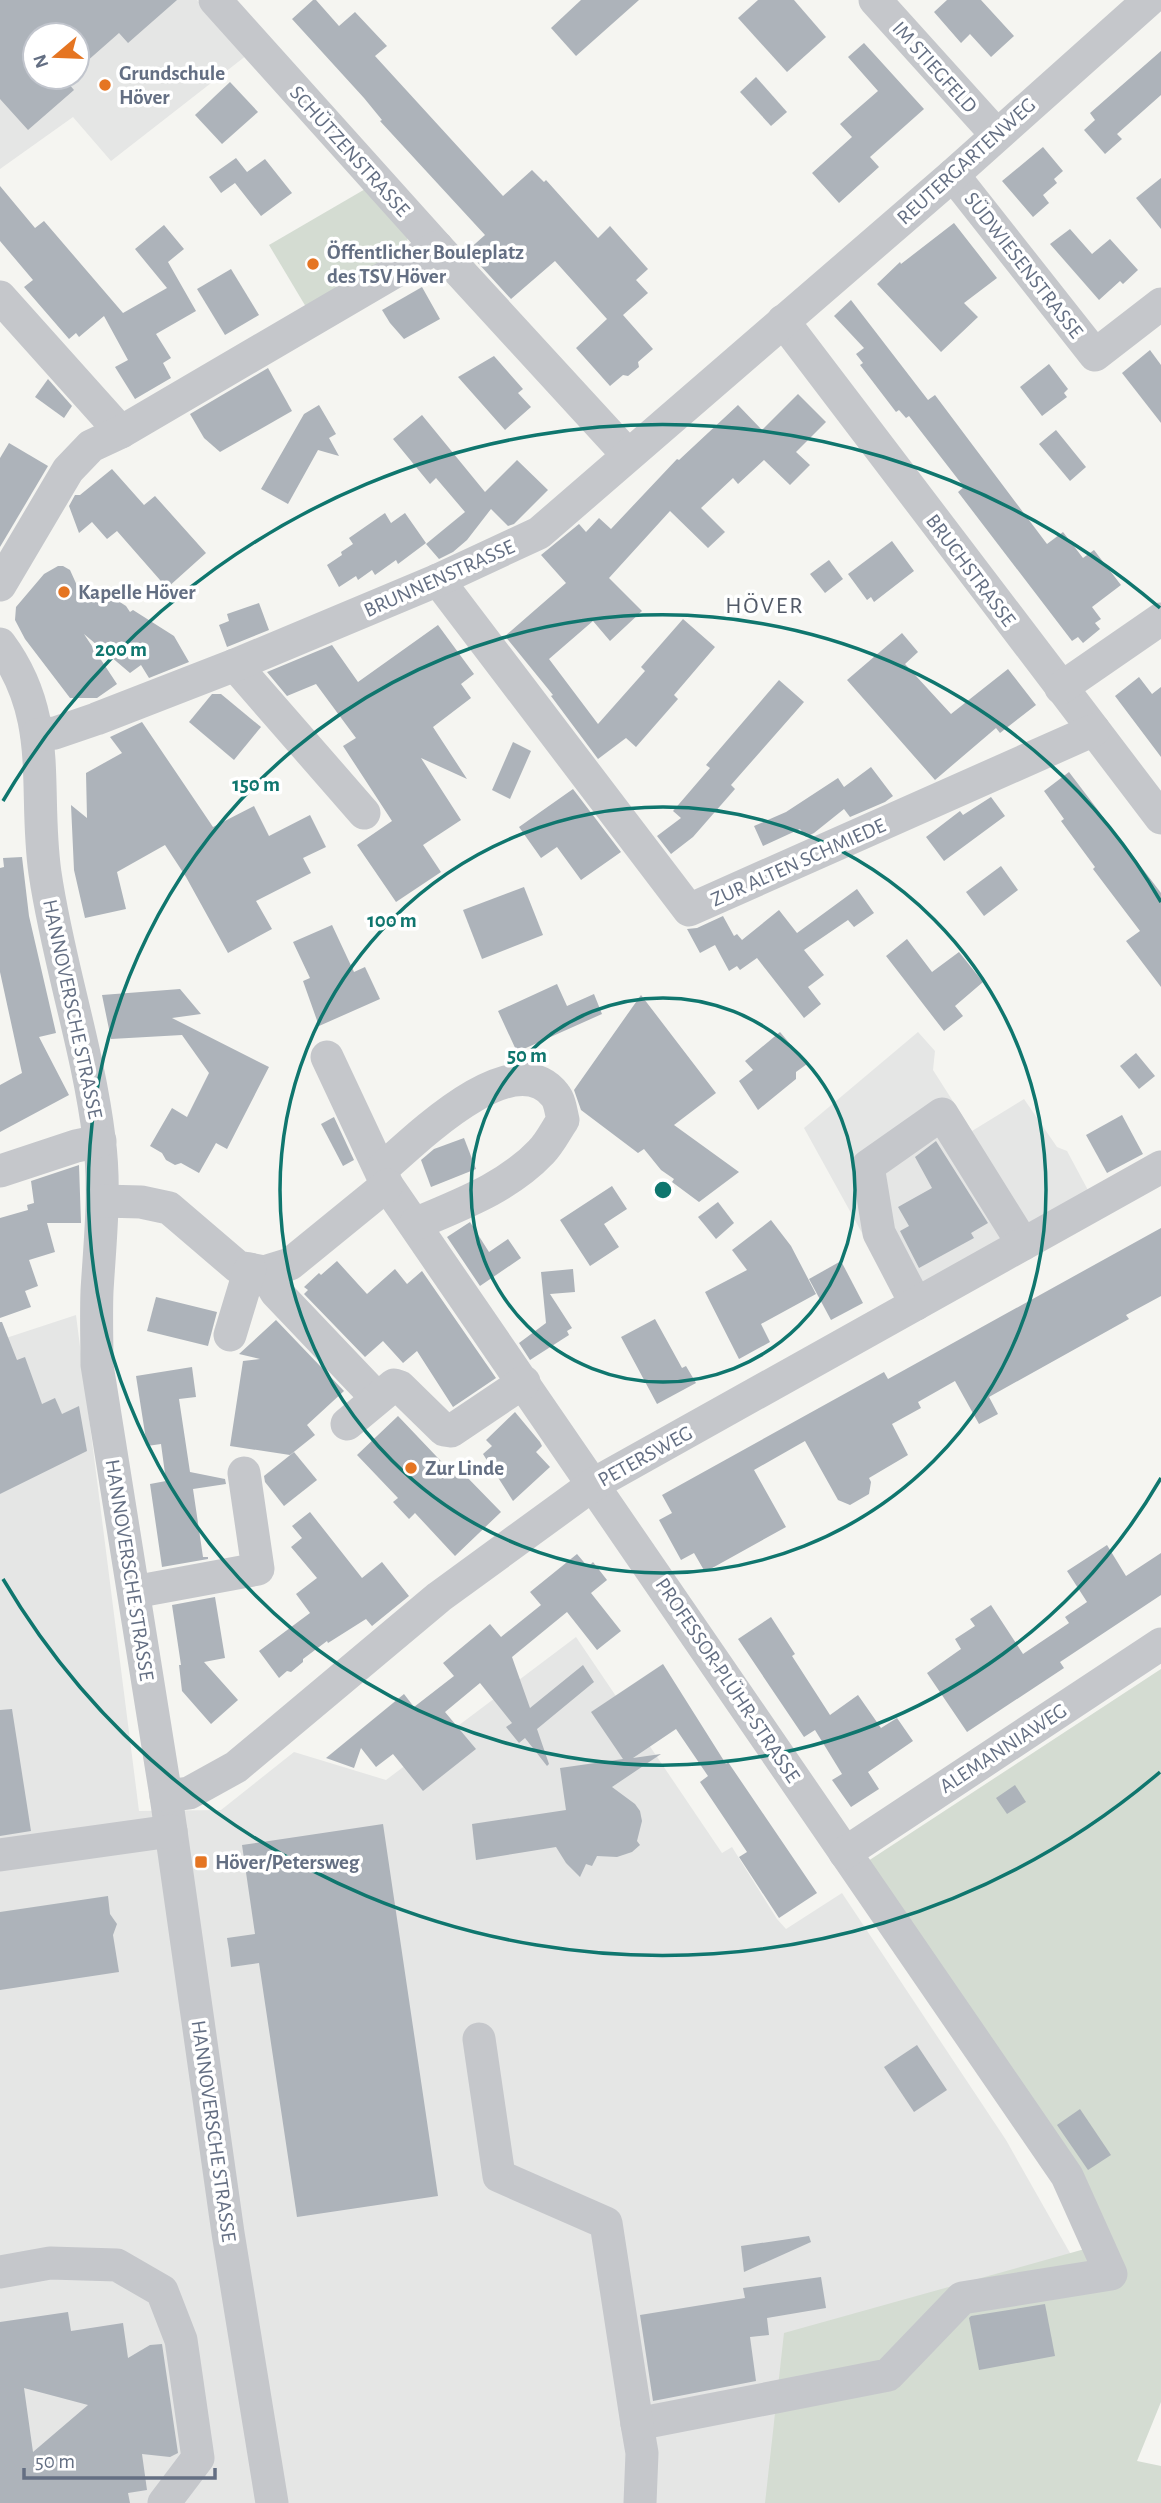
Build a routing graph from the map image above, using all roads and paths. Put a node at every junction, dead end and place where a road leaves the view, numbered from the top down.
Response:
1 (215, 0) edge
2 (874, 0) edge
3 (1149, 0) edge
4 (996, 134) junction
5 (953, 175) junction
6 (437, 247) junction
7 (0, 297) edge
8 (1161, 304) edge
9 (783, 321) junction
10 (121, 432) junction
11 (628, 455) junction
12 (438, 580) junction
13 (0, 585) edge
14 (1161, 619) edge
15 (0, 644) edge
16 (235, 665) junction
17 (1061, 688) junction
18 (1094, 730) junction
19 (37, 735) junction
20 (363, 813) dead end
21 (1161, 818) edge
22 (327, 1057) dead end
23 (100, 1141) junction
24 (1161, 1167) edge
25 (0, 1171) edge
26 (384, 1177) junction
27 (103, 1201) junction
28 (415, 1224) junction
29 (1023, 1244) junction
30 (257, 1270) junction
31 (916, 1304) junction
32 (230, 1335) dead end
33 (524, 1382) junction
34 (377, 1398) junction
35 (347, 1424) dead end
36 (244, 1473) dead end
37 (594, 1484) junction
38 (134, 1592) junction
39 (1161, 1644) edge
40 (166, 1796) junction
41 (172, 1831) junction
42 (845, 1853) junction
43 (0, 1855) edge
44 (479, 2039) dead end
45 (0, 2272) edge
46 (637, 2424) junction
47 (164, 2503) edge
48 (272, 2503) edge
49 (640, 2503) edge

1 - 6 street, SCHÜTZENSTRASSE
2 - 4 street, IM STIEGFELD
3 - 4 street, REUTERGARTENWEG
4 - 5 street, REUTERGARTENWEG
5 - 8 street, SÜDWIESENSTRASSE
5 - 9 street, REUTERGARTENWEG
6 - 10 street
6 - 11 street, SCHÜTZENSTRASSE
7 - 10 street
9 - 11 street, BRUNNENSTRASSE
9 - 17 street, BRUCHSTRASSE
10 - 13 street
11 - 12 street, BRUNNENSTRASSE
12 - 16 street, BRUNNENSTRASSE
12 - 18 street, ZUR ALTEN SCHMIEDE
14 - 17 street
15 - 19 street, HANNOVERSCHE STRASSE
16 - 19 street, BRUNNENSTRASSE
16 - 20 street
17 - 18 street, BRUCHSTRASSE
18 - 21 street, BRUCHSTRASSE
19 - 23 street, HANNOVERSCHE STRASSE
22 - 26 street, PROFESSOR-PLÜHR-STRASSE
23 - 25 street
23 - 27 street, HANNOVERSCHE STRASSE
24 - 29 street, PETERSWEG
26 - 28 street, PROFESSOR-PLÜHR-STRASSE
26 - 28 street
26 - 30 street
27 - 30 street
27 - 38 street, HANNOVERSCHE STRASSE
28 - 33 street, PROFESSOR-PLÜHR-STRASSE
29 - 31 street, PETERSWEG
29 - 31 street
30 - 32 street
30 - 34 street
31 - 37 street, PETERSWEG
33 - 34 street
33 - 37 street, PROFESSOR-PLÜHR-STRASSE
34 - 35 street
36 - 38 street
37 - 40 street, PETERSWEG
37 - 42 street, PROFESSOR-PLÜHR-STRASSE
38 - 40 street, HANNOVERSCHE STRASSE
39 - 42 street, ALEMANNIAWEG
40 - 41 street, HANNOVERSCHE STRASSE
41 - 43 street
41 - 48 street, HANNOVERSCHE STRASSE
42 - 46 street, PROFESSOR-PLÜHR-STRASSE
44 - 46 street
45 - 47 street
46 - 49 street

